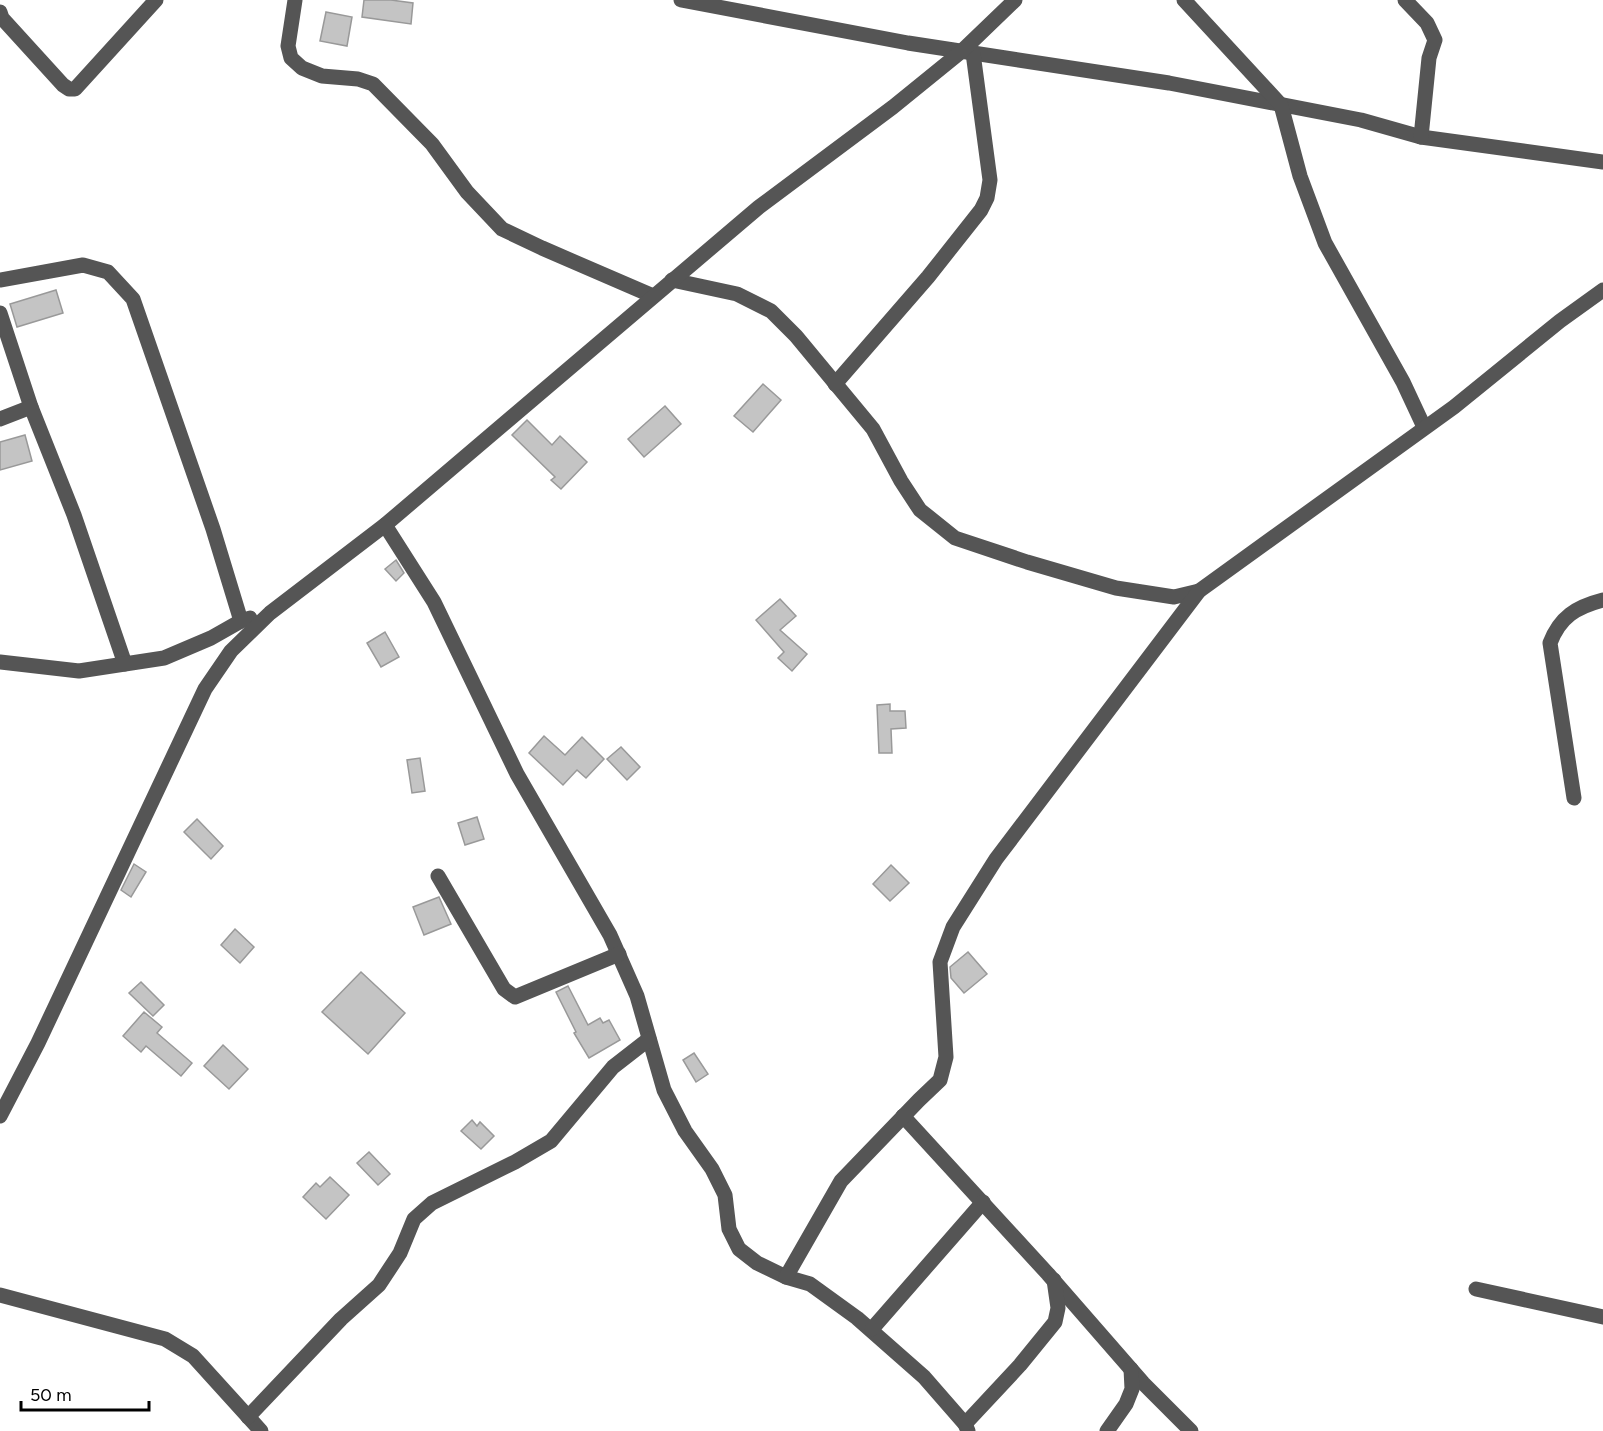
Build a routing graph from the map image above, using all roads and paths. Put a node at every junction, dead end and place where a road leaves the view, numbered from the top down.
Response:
1 (8, 0) edge
2 (156, 0) edge
3 (295, 0) edge
4 (681, 0) edge
5 (1015, 0) edge
6 (1184, 0) edge
7 (1408, 2) edge
8 (0, 12) edge
9 (967, 52) junction
10 (1281, 105) junction
11 (1421, 137) junction
12 (1603, 162) edge
13 (0, 280) edge
14 (672, 280) junction
15 (1603, 290) edge
16 (653, 296) junction
17 (0, 313) edge
18 (835, 384) junction
19 (31, 407) junction
20 (0, 419) edge
21 (1424, 427) junction
22 (385, 525) junction
23 (1198, 591) junction
24 (1603, 600) edge
25 (270, 613) junction
26 (241, 621) junction
27 (0, 662) edge
28 (125, 664) junction
29 (1574, 798) dead end
30 (438, 876) dead end
31 (619, 954) junction
32 (649, 1038) junction
33 (0, 1116) edge
34 (903, 1116) junction
35 (983, 1202) junction
36 (786, 1277) junction
37 (1054, 1280) junction
38 (1476, 1289) dead end
39 (0, 1295) edge
40 (1603, 1317) edge
41 (872, 1329) junction
42 (1131, 1369) junction
43 (248, 1417) junction
44 (966, 1428) edge
45 (261, 1431) edge
46 (1107, 1431) edge
47 (1191, 1431) edge

1 - 8 street
2 - 8 street
3 - 16 street
4 - 9 street
5 - 9 street
6 - 10 street
7 - 11 street
9 - 10 street
9 - 14 street
9 - 18 street
10 - 11 street
10 - 21 street
11 - 12 street
13 - 26 street
14 - 16 street
14 - 18 street
15 - 21 street
16 - 22 street
17 - 19 street
18 - 23 street
19 - 20 street
19 - 28 street
21 - 23 street
22 - 25 street
22 - 31 street
23 - 34 street
24 - 29 street
25 - 26 street
25 - 33 street
26 - 28 street
27 - 28 street
30 - 31 street
31 - 32 street
32 - 36 street
32 - 43 street
34 - 35 street
34 - 36 street
35 - 37 street
35 - 41 street
36 - 41 street
37 - 42 street
37 - 44 street
38 - 40 street
39 - 43 street
41 - 44 street
42 - 46 street
42 - 47 street
43 - 45 street

